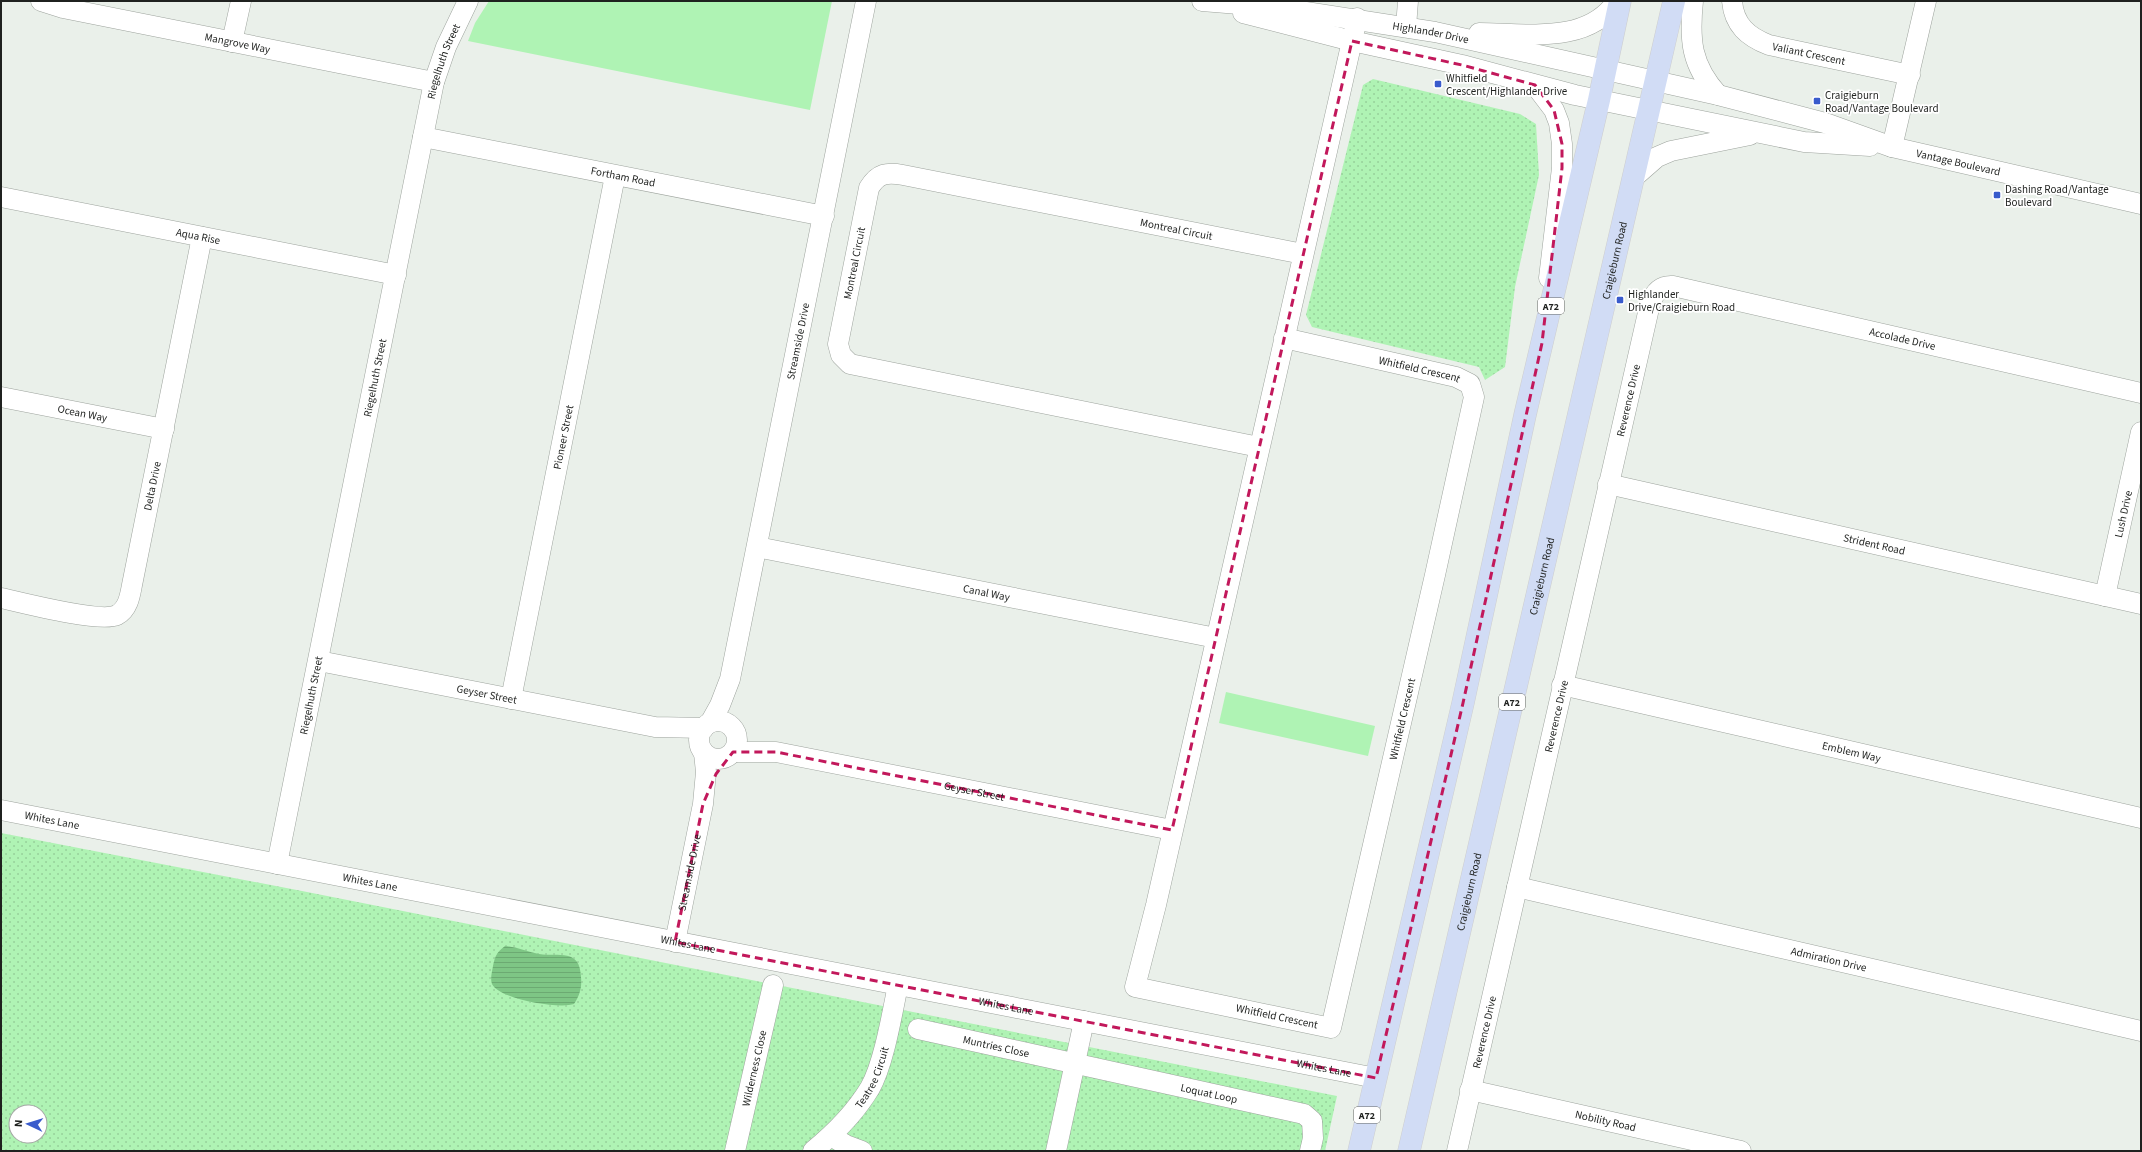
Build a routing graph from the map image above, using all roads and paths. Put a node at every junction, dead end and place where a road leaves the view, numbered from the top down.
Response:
1 (41, 1) edge
2 (241, 1) edge
3 (468, 1) edge
4 (1408, 1) edge
5 (1618, 1) edge
6 (1674, 1) edge
7 (1693, 1) edge
8 (1732, 1) edge
9 (1926, 1) edge
10 (865, 2) edge
11 (1357, 18) junction
12 (1406, 27) junction
13 (1435, 32) junction
14 (1352, 41) junction
15 (232, 42) junction
16 (1605, 69) junction
17 (1910, 75) junction
18 (1656, 81) junction
19 (434, 82) junction
20 (1535, 85) junction
21 (1718, 95) junction
22 (1599, 100) junction
23 (1650, 111) junction
24 (1758, 134) junction
25 (422, 138) junction
26 (1892, 147) junction
27 (616, 176) junction
28 (1633, 178) junction
29 (1, 197) edge
30 (2141, 204) edge
31 (824, 216) junction
32 (202, 237) junction
33 (1303, 254) junction
34 (396, 274) junction
35 (1665, 286) joint
36 (1284, 338) junction
37 (1542, 343) junction
38 (2141, 393) edge
39 (1, 397) edge
40 (164, 429) junction
41 (2141, 432) edge
42 (1260, 447) junction
43 (1608, 484) junction
44 (757, 547) junction
45 (2104, 596) junction
46 (1, 598) edge
47 (2141, 604) edge
48 (1216, 638) junction
49 (319, 661) junction
50 (730, 679) junction
51 (1562, 685) junction
52 (512, 699) junction
53 (705, 738) junction
54 (732, 743) junction
55 (703, 804) junction
56 (1, 810) edge
57 (2141, 818) edge
58 (1172, 830) junction
59 (277, 864) junction
60 (1517, 887) junction
61 (675, 942) junction
62 (773, 985) dead end
63 (898, 985) junction
64 (1084, 1021) junction
65 (918, 1029) dead end
66 (2141, 1031) edge
67 (1075, 1063) junction
68 (1376, 1078) junction
69 (1470, 1090) junction
70 (831, 1136) junction
71 (1671, 1143) edge
72 (735, 1151) edge
73 (813, 1151) edge
74 (862, 1151) edge
75 (1056, 1151) edge
76 (1310, 1151) edge
77 (1359, 1151) edge
78 (1409, 1151) edge
79 (1457, 1151) edge
80 (1741, 1151) edge

1 - 15 street, Mangrove Way
2 - 15 street
3 - 19 street, Riegelhuth Street
4 - 12 street
5 - 13 street
5 - 16 main road, A72
6 - 18 main road, Craigieburn Road / A72
7 - 21 street
8 - 17 street, Valiant Crescent
9 - 17 street
10 - 31 street, Streamside Drive
11 - 12 street, Highlander Drive
11 - 14 street, Whitfield Crescent
11 - 14 street, Highlander Drive
12 - 13 street, Highlander Drive
13 - 16 street, Highlander Drive
14 - 20 street, Highlander Drive
14 - 33 street, Whitfield Crescent
15 - 19 street, Mangrove Way
16 - 18 street, Highlander Drive
16 - 22 main road, A72
17 - 26 street
18 - 21 street, Vantage Boulevard
18 - 23 main road, Craigieburn Road / A72
19 - 25 street, Riegelhuth Street
20 - 22 street, Highlander Drive
20 - 37 street
21 - 26 street, Vantage Boulevard
22 - 23 street, Highlander Drive
22 - 37 main road, A72
23 - 24 street, Vantage Boulevard
23 - 28 main road, Craigieburn Road / A72
24 - 26 street, Vantage Boulevard
24 - 28 street
25 - 27 street, Fortham Road
25 - 34 street, Riegelhuth Street
26 - 30 street, Vantage Boulevard
27 - 31 street, Fortham Road
27 - 52 street, Pioneer Street
28 - 78 main road, Craigieburn Road / A72
29 - 32 street, Aqua Rise
31 - 44 street, Streamside Drive
32 - 34 street, Aqua Rise
32 - 40 street, Delta Drive
33 - 36 street, Whitfield Crescent
33 - 42 street, Montreal Circuit
34 - 49 street, Riegelhuth Street
35 - 38 street, Accolade Drive
35 - 43 street, Reverence Drive
36 - 42 street, Whitfield Crescent
36 - 58 street, Whitfield Crescent
37 - 68 main road, A72
39 - 40 street, Ocean Way
40 - 46 street, Delta Drive
41 - 45 street, Lush Drive
42 - 48 street, Whitfield Crescent
43 - 45 street, Strident Road
43 - 51 street, Reverence Drive
44 - 48 street, Canal Way
44 - 50 street, Streamside Drive
45 - 47 street, Strident Road
48 - 58 street, Whitfield Crescent
49 - 52 street, Geyser Street
49 - 59 street, Riegelhuth Street
50 - 53 street, Streamside Drive
50 - 54 street, Streamside Drive
51 - 57 street, Emblem Way
51 - 60 street, Reverence Drive
52 - 53 street, Geyser Street
53 - 54 street
53 - 54 street
53 - 55 street, Streamside Drive
54 - 55 street, Streamside Drive
54 - 58 street, Geyser Street
55 - 61 street, Streamside Drive
56 - 59 street, Whites Lane
59 - 61 street, Whites Lane
60 - 66 street, Admiration Drive
60 - 69 street, Reverence Drive
61 - 63 street, Whites Lane
62 - 72 street, Wilderness Close
63 - 64 street, Whites Lane
63 - 70 street, Teatree Circuit
64 - 67 street
64 - 68 street, Whites Lane
65 - 67 street, Muntries Close
67 - 75 street
67 - 76 street, Loquat Loop
68 - 77 main road, A72
69 - 71 street, Nobility Road
69 - 79 street, Reverence Drive
70 - 73 street, Teatree Circuit
70 - 74 street
71 - 80 street, Nobility Road

